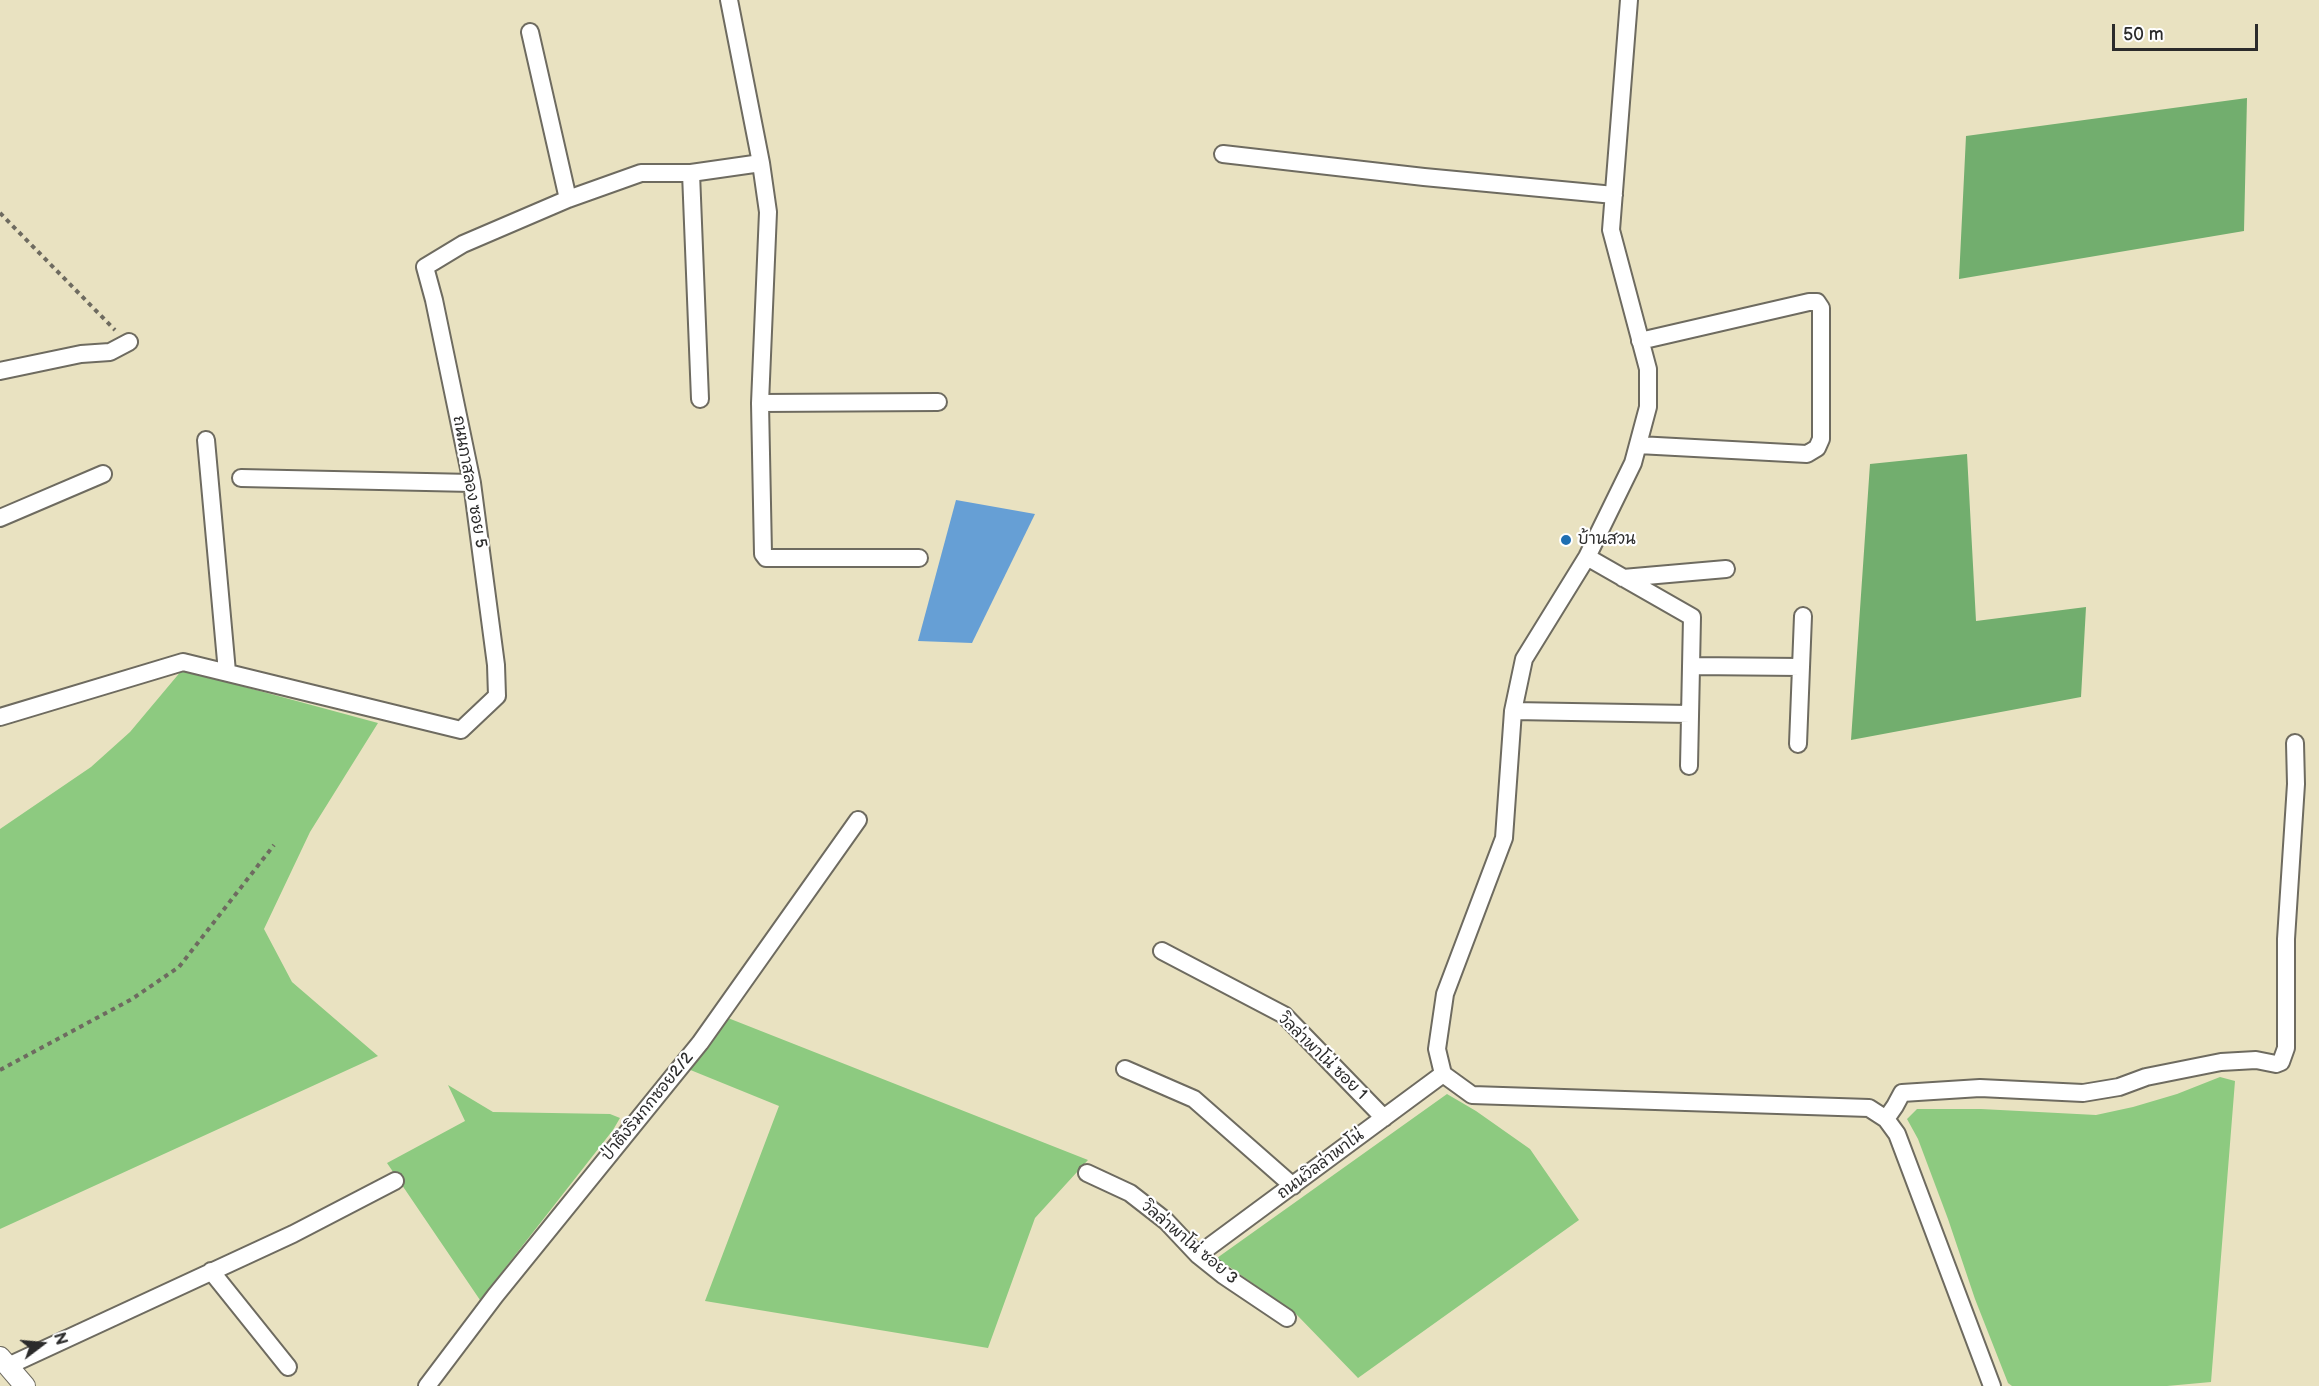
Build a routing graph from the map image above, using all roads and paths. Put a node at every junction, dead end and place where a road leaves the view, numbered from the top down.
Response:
1 (1629, 0) edge
2 (732, 1) edge
3 (530, 32) dead end
4 (1223, 154) dead end
5 (761, 163) junction
6 (691, 173) junction
7 (1614, 195) junction
8 (568, 199) junction
9 (0, 213) edge
10 (1640, 341) junction
11 (129, 342) joint
12 (0, 370) edge
13 (700, 399) dead end
14 (938, 402) dead end
15 (760, 403) junction
16 (206, 440) dead end
17 (1638, 445) junction
18 (103, 474) dead end
19 (241, 478) dead end
20 (472, 483) junction
21 (0, 518) edge
22 (1587, 557) junction
23 (919, 558) dead end
24 (1726, 569) dead end
25 (1623, 578) junction
26 (1803, 616) dead end
27 (1691, 666) junction
28 (1801, 667) junction
29 (227, 672) junction
30 (1513, 711) junction
31 (1690, 714) junction
32 (0, 717) edge
33 (2295, 743) dead end
34 (1798, 744) dead end
35 (1689, 766) dead end
36 (858, 820) dead end
37 (274, 845) dead end
38 (1162, 951) dead end
39 (1125, 1069) dead end
40 (0, 1070) edge
41 (1443, 1074) junction
42 (1384, 1118) junction
43 (1886, 1119) junction
44 (1087, 1173) dead end
45 (395, 1181) dead end
46 (1293, 1186) junction
47 (1198, 1255) junction
48 (211, 1271) junction
49 (1287, 1318) dead end
50 (4, 1361) edge
51 (288, 1367) dead end
52 (25, 1386) edge
53 (427, 1386) edge
54 (1992, 1386) edge

1 - 7 street
2 - 5 street
3 - 8 street
4 - 7 street
5 - 6 street, ถนนกาสลอง ซอย 5
5 - 15 street
6 - 8 street, ถนนกาสลอง ซอย 5
6 - 13 street
7 - 10 street
8 - 20 street, ถนนกาสลอง ซอย 5
9 - 11 path
10 - 17 street
10 - 17 street
11 - 12 street
14 - 15 street
15 - 23 street
16 - 29 street
17 - 22 street
18 - 21 street
19 - 20 street
20 - 29 street, ถนนกาสลอง ซอย 5
22 - 25 street
22 - 30 street
24 - 25 street
25 - 27 street
26 - 28 street
27 - 28 street
27 - 31 street
28 - 34 street
29 - 32 street, ถนนกาสลอง ซอย 5
30 - 31 street
30 - 41 street
31 - 35 street
33 - 43 street
36 - 53 street, ป่าตึงริมกกซอย2/2
37 - 40 path
38 - 42 street, วิลล่าพาโน่ ซอย 1
39 - 46 street
41 - 42 street, ถนนวิลล่าพาโน่
41 - 43 street
42 - 46 street, ถนนวิลล่าพาโน่
43 - 54 street
44 - 47 street, วิลล่าพาโน่ ซอย 3
45 - 48 street
46 - 47 street, ถนนวิลล่าพาโน่
47 - 49 street, วิลล่าพาโน่ ซอย 3
48 - 50 street
48 - 51 street
50 - 52 street

